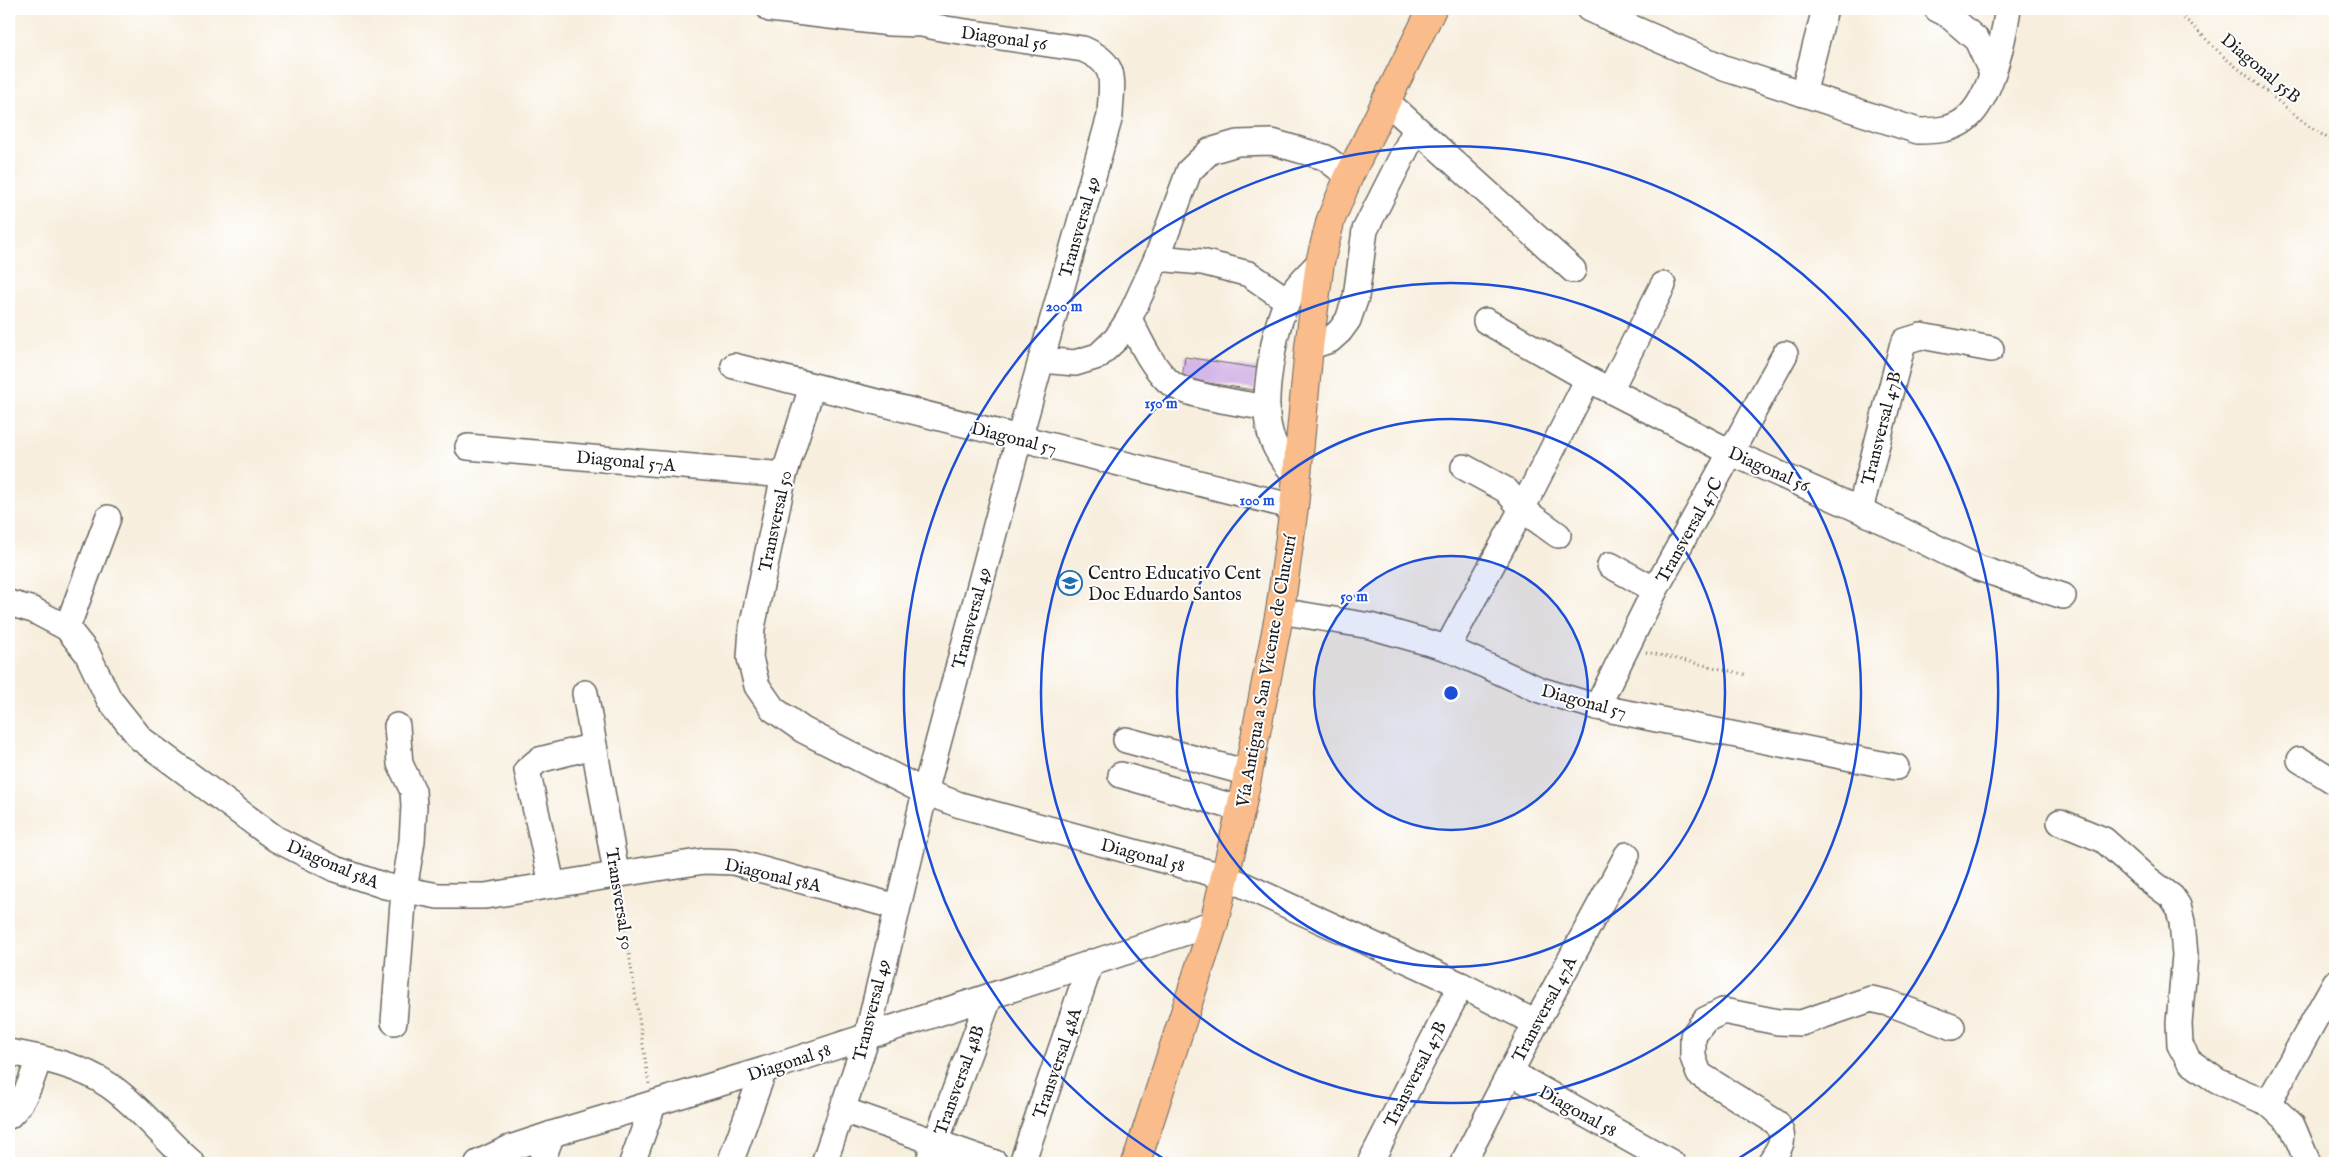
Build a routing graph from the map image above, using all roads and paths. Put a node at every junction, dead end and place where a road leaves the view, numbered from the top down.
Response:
1 (770, 9) edge
2 (1432, 9) edge
3 (1590, 9) edge
4 (1825, 9) edge
5 (1936, 9) edge
6 (2008, 9) edge
7 (2172, 9) edge
8 (916, 16) edge
9 (1111, 71) joint
10 (1992, 73) junction
11 (1803, 94) junction
12 (1385, 100) junction
13 (1416, 129) junction
14 (2335, 143) edge
15 (1349, 176) junction
16 (1158, 258) junction
17 (1320, 262) junction
18 (1572, 270) dead end
19 (1663, 285) dead end
20 (1288, 301) junction
21 (1129, 319) junction
22 (1486, 321) dead end
23 (1309, 347) junction
24 (1991, 349) dead end
25 (1785, 354) dead end
26 (1042, 360) junction
27 (734, 366) dead end
28 (1588, 379) junction
29 (812, 387) junction
30 (1610, 390) junction
31 (1267, 408) junction
32 (1019, 439) junction
33 (468, 447) dead end
34 (1732, 453) junction
35 (1464, 467) dead end
36 (784, 476) junction
37 (1298, 477) junction
38 (1294, 506) junction
39 (1522, 509) junction
40 (1860, 510) junction
41 (108, 518) dead end
42 (1558, 535) dead end
43 (1610, 565) dead end
44 (1655, 590) junction
45 (2063, 596) dead end
46 (9, 603) edge
47 (1280, 611) junction
48 (67, 628) junction
49 (1629, 646) junction
50 (1447, 648) junction
51 (1748, 675) dead end
52 (757, 686) joint
53 (585, 693) dead end
54 (1597, 707) junction
55 (397, 726) dead end
56 (1126, 740) dead end
57 (594, 746) junction
58 (2300, 760) dead end
59 (1896, 767) dead end
60 (1248, 773) junction
61 (1122, 775) dead end
62 (2335, 782) edge
63 (925, 792) junction
64 (1241, 809) junction
65 (2060, 822) dead end
66 (1627, 855) dead end
67 (616, 873) junction
68 (1226, 877) junction
69 (552, 884) junction
70 (404, 890) junction
71 (897, 907) junction
72 (1214, 923) junction
73 (1091, 962) junction
74 (2335, 984) edge
75 (1461, 985) junction
76 (990, 996) junction
77 (394, 1022) dead end
78 (1536, 1023) junction
79 (1952, 1027) dead end
80 (867, 1037) junction
81 (9, 1052) edge
82 (39, 1058) junction
83 (764, 1070) junction
84 (1510, 1072) junction
85 (2268, 1104) junction
86 (652, 1105) junction
87 (843, 1110) junction
88 (9, 1116) edge
89 (552, 1134) junction
90 (932, 1153) edge
91 (1662, 1161) edge
92 (192, 1163) edge
93 (478, 1163) edge
94 (541, 1163) edge
95 (632, 1163) edge
96 (730, 1163) edge
97 (824, 1163) edge
98 (995, 1163) edge
99 (1022, 1163) edge
100 (1136, 1163) edge
101 (1370, 1163) edge
102 (1463, 1163) edge
103 (1770, 1163) edge
104 (2308, 1163) edge

1 - 8 street, Diagonal 56
2 - 12 main road, Vía Antigua a San Vicente de Chucurí
3 - 11 street
4 - 11 street
5 - 10 street
6 - 10 street
7 - 14 path, Diagonal 55B
8 - 9 street, Diagonal 56
9 - 26 street, Transversal 49
10 - 11 street
12 - 13 street
12 - 15 main road, Vía Antigua a San Vicente de Chucurí
13 - 18 street
13 - 23 street
15 - 16 street
15 - 17 main road, Vía Antigua a San Vicente de Chucurí
16 - 20 street
16 - 21 street
17 - 20 street
17 - 23 main road, Vía Antigua a San Vicente de Chucurí
19 - 30 street
20 - 31 street
21 - 26 street
21 - 31 street
22 - 28 street, Diagonal 56
23 - 37 main road, Vía Antigua a San Vicente de Chucurí
24 - 40 street, Transversal 47B
25 - 34 street, Transversal 47C
26 - 32 street, Transversal 49
27 - 29 street, Diagonal 57
28 - 30 street, Diagonal 56
28 - 39 street
29 - 32 street, Diagonal 57
29 - 36 street, Transversal 50
30 - 34 street, Diagonal 56
31 - 37 street
32 - 38 street, Diagonal 57
32 - 63 street, Transversal 49
33 - 36 street, Diagonal 57A
34 - 40 street, Diagonal 56
34 - 44 street, Transversal 47C
35 - 39 street
36 - 52 street, Transversal 50
37 - 38 main road, Vía Antigua a San Vicente de Chucurí
38 - 47 main road, Vía Antigua a San Vicente de Chucurí
39 - 42 street
39 - 50 street
40 - 45 street, Diagonal 56
41 - 48 street
43 - 44 street
44 - 49 street, Transversal 47C
46 - 48 street, Diagonal 58A
47 - 50 street, Diagonal 57
47 - 60 main road, Vía Antigua a San Vicente de Chucurí
48 - 70 street, Diagonal 58A
49 - 51 path
49 - 54 street, Transversal 47C
50 - 54 street, Diagonal 57
52 - 63 street, Diagonal 58
53 - 57 street, Transversal 50
54 - 59 street, Diagonal 57
55 - 70 street
56 - 60 street
57 - 67 street, Transversal 50
57 - 69 street
58 - 62 street
60 - 64 main road, Vía Antigua a San Vicente de Chucurí
61 - 64 street
63 - 68 street, Diagonal 58
63 - 71 street, Transversal 49
64 - 68 main road, Vía Antigua a San Vicente de Chucurí
65 - 85 street
66 - 78 street, Transversal 47A
67 - 69 street, Diagonal 58A
67 - 71 street, Diagonal 58A
67 - 86 path, Transversal 50
68 - 72 main road, Vía Antigua a San Vicente de Chucurí
68 - 75 street, Diagonal 58
69 - 70 street, Diagonal 58A
70 - 77 street
71 - 80 street, Transversal 49
72 - 73 street, Diagonal 58
72 - 100 main road, Vía Antigua a San Vicente de Chucurí
73 - 76 street, Diagonal 58
73 - 99 street, Transversal 48A
74 - 85 street
75 - 78 street, Diagonal 58
75 - 101 street, Transversal 47B
76 - 80 street, Diagonal 58
76 - 90 street, Transversal 48B
78 - 84 street, Transversal 47A
79 - 103 street
80 - 83 street, Diagonal 58
80 - 87 street, Transversal 49
81 - 82 street
82 - 88 street
82 - 92 street
83 - 86 street, Diagonal 58
83 - 96 street
84 - 91 street, Diagonal 58
84 - 102 street, Transversal 47A
85 - 104 street
86 - 89 street, Diagonal 58
86 - 95 street
87 - 90 street
87 - 97 street, Transversal 49
89 - 93 street, Diagonal 58
89 - 94 street
90 - 98 street

